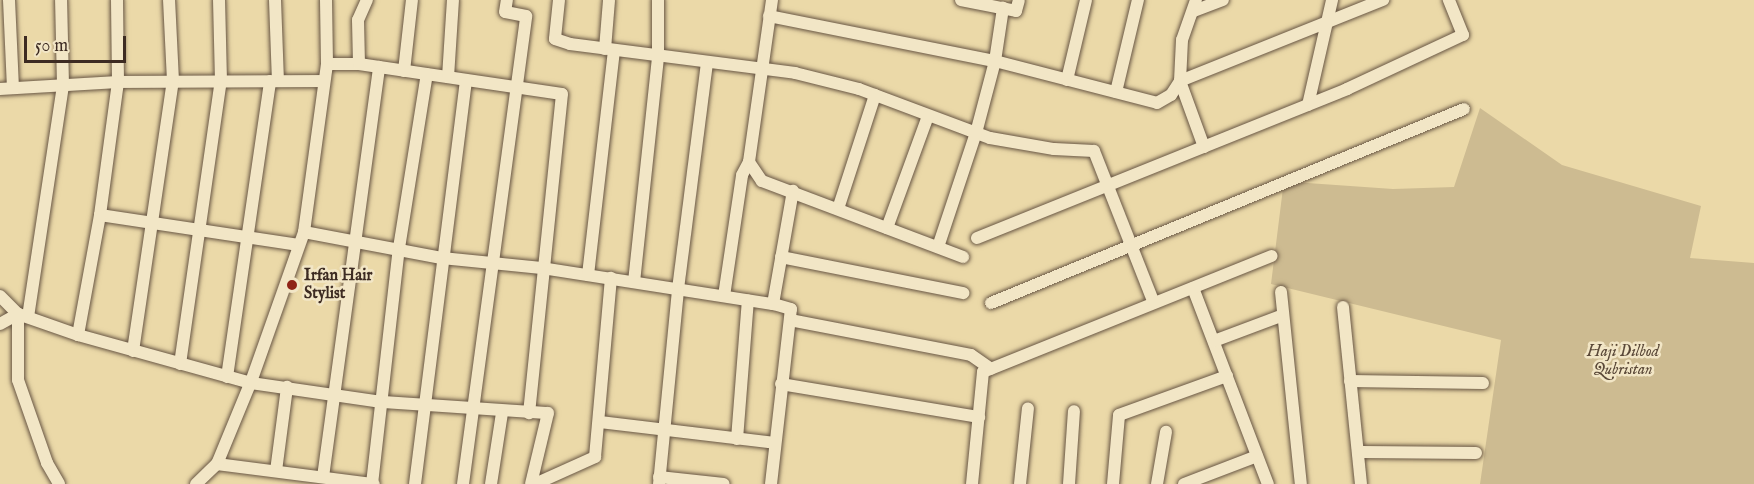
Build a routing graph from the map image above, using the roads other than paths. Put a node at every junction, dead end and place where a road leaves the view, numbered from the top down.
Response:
1 (9, 0) edge
2 (61, 0) edge
3 (117, 0) edge
4 (169, 0) edge
5 (219, 0) edge
6 (275, 0) edge
7 (326, 0) edge
8 (367, 0) edge
9 (412, 0) edge
10 (453, 0) edge
11 (507, 0) edge
12 (559, 0) edge
13 (609, 0) edge
14 (658, 0) edge
15 (772, 0) edge
16 (961, 0) edge
17 (1019, 0) edge
18 (1086, 0) edge
19 (1138, 0) edge
20 (1223, 0) edge
21 (1332, 0) edge
22 (1383, 0) edge
23 (1449, 0) edge
24 (1195, 5) edge
25 (1003, 9) junction
26 (769, 16) junction
27 (1327, 24) junction
28 (609, 49) junction
29 (658, 57) junction
30 (995, 61) junction
31 (707, 63) junction
32 (327, 64) junction
33 (359, 64) junction
34 (379, 67) junction
35 (759, 70) junction
36 (404, 71) junction
37 (427, 74) junction
38 (448, 77) junction
39 (466, 80) junction
40 (1066, 80) junction
41 (173, 81) junction
42 (221, 81) junction
43 (274, 81) junction
44 (324, 81) junction
45 (1180, 81) junction
46 (118, 82) junction
47 (63, 85) junction
48 (513, 87) junction
49 (6, 88) edge
50 (1116, 92) junction
51 (875, 95) junction
52 (1308, 105) junction
53 (1464, 109) dead end
54 (928, 116) junction
55 (976, 133) junction
56 (1204, 147) junction
57 (748, 162) junction
58 (1108, 187) junction
59 (793, 191) junction
60 (838, 209) junction
61 (100, 215) junction
62 (152, 223) junction
63 (887, 228) junction
64 (200, 230) junction
65 (304, 232) junction
66 (244, 238) junction
67 (977, 238) dead end
68 (354, 241) junction
69 (299, 245) junction
70 (938, 247) junction
71 (399, 248) junction
72 (1132, 248) junction
73 (1272, 256) dead end
74 (781, 257) junction
75 (963, 257) dead end
76 (442, 258) junction
77 (491, 262) junction
78 (542, 268) junction
79 (588, 275) junction
80 (611, 278) junction
81 (634, 282) junction
82 (1193, 288) junction
83 (678, 289) junction
84 (1281, 292) dead end
85 (963, 293) dead end
86 (0, 296) edge
87 (724, 296) junction
88 (748, 300) junction
89 (991, 303) dead end
90 (1154, 303) junction
91 (773, 304) junction
92 (1343, 307) dead end
93 (23, 316) junction
94 (1281, 316) junction
95 (790, 320) junction
96 (0, 324) edge
97 (78, 335) junction
98 (1214, 341) junction
99 (133, 351) junction
100 (180, 364) junction
101 (991, 369) junction
102 (1227, 376) junction
103 (227, 377) junction
104 (1350, 381) junction
105 (251, 383) junction
106 (1483, 383) dead end
107 (782, 384) junction
108 (287, 387) junction
109 (334, 394) junction
110 (382, 402) junction
111 (424, 404) junction
112 (1028, 408) dead end
113 (474, 410) junction
114 (1074, 411) dead end
115 (502, 413) junction
116 (529, 413) junction
117 (979, 417) junction
118 (600, 423) junction
119 (664, 431) junction
120 (1166, 432) dead end
121 (737, 439) junction
122 (775, 443) junction
123 (1361, 452) junction
124 (1476, 453) dead end
125 (1257, 456) junction
126 (217, 464) junction
127 (276, 471) junction
128 (323, 477) junction
129 (659, 480) edge
130 (1199, 481) edge
131 (59, 484) edge
132 (196, 484) edge
133 (372, 484) edge
134 (415, 484) edge
135 (463, 484) edge
136 (491, 484) edge
137 (533, 484) edge
138 (724, 484) edge
139 (771, 484) edge
140 (972, 484) edge
141 (1020, 484) edge
142 (1069, 484) edge
143 (1113, 484) edge
144 (1157, 484) edge
145 (1184, 484) edge
146 (1268, 484) edge
147 (1301, 484) edge
148 (1361, 484) edge

1 - 49 street
2 - 47 street
3 - 46 street
4 - 41 street
5 - 42 street
6 - 43 street
7 - 32 street
8 - 33 street
9 - 36 street
10 - 38 street
11 - 48 street
12 - 28 street
13 - 28 street
14 - 29 street
15 - 26 street
16 - 25 street
17 - 25 street
18 - 40 street
19 - 50 street
20 - 24 street
21 - 27 street
22 - 27 street
23 - 52 street
24 - 45 street
25 - 30 street
26 - 30 street
26 - 35 street
27 - 45 street
27 - 52 street
28 - 29 street
28 - 79 street
29 - 31 street
29 - 81 street
30 - 40 street
30 - 55 street
31 - 35 street
31 - 83 street
32 - 33 street
32 - 44 street
33 - 34 street
34 - 36 street
34 - 68 street
35 - 51 street
35 - 57 street
36 - 37 street
37 - 38 street
37 - 71 street
38 - 39 street
39 - 48 street
39 - 76 street
40 - 50 street
41 - 42 street
41 - 46 street
41 - 62 street
42 - 43 street
42 - 64 street
43 - 44 street
43 - 66 street
44 - 65 street
45 - 50 street
45 - 56 street
46 - 47 street
46 - 61 street
47 - 49 street
47 - 93 street
48 - 77 street
48 - 78 street
51 - 54 street
51 - 60 street
52 - 56 street
53 - 72 street
54 - 55 street
54 - 63 street
55 - 58 street
55 - 70 street
56 - 58 street
57 - 59 street
57 - 87 street
58 - 67 street
58 - 72 street
59 - 60 street
59 - 74 street
60 - 63 street
61 - 62 street
61 - 97 street
62 - 64 street
62 - 99 street
63 - 70 street
64 - 66 street
64 - 100 street
65 - 68 street
65 - 69 street
66 - 69 street
66 - 103 street
68 - 71 street
68 - 109 street
69 - 105 street
70 - 75 street
71 - 76 street
71 - 110 street
72 - 89 street
72 - 90 street
73 - 82 street
74 - 85 street
74 - 91 street
76 - 77 street
76 - 111 street
77 - 78 street
77 - 113 street
78 - 79 street
78 - 116 street
79 - 80 street
80 - 81 street
80 - 118 street
81 - 83 street
82 - 90 street
82 - 98 street
83 - 87 street
83 - 119 street
84 - 94 street
86 - 93 street
87 - 88 street
88 - 91 street
88 - 121 street
90 - 101 street
91 - 95 street
92 - 104 street
93 - 96 street
93 - 97 street
93 - 131 street
94 - 98 street
94 - 147 street
95 - 101 street
95 - 107 street
97 - 99 street
98 - 102 street
99 - 100 street
100 - 103 street
101 - 117 street
102 - 125 street
102 - 143 street
103 - 105 street
104 - 106 street
104 - 123 street
105 - 108 street
105 - 126 street
107 - 117 street
107 - 122 street
108 - 109 street
108 - 127 street
109 - 110 street
109 - 128 street
110 - 111 street
110 - 133 street
111 - 113 street
111 - 134 street
112 - 141 street
113 - 115 street
113 - 135 street
114 - 142 street
115 - 116 street
115 - 136 street
116 - 137 street
117 - 140 street
118 - 119 street
118 - 137 street
119 - 121 street
119 - 129 street
120 - 144 street
121 - 122 street
122 - 139 street
123 - 124 street
123 - 148 street
125 - 130 street
125 - 146 street
126 - 127 street
126 - 132 street
127 - 128 street
128 - 133 street
129 - 138 street
130 - 145 street

